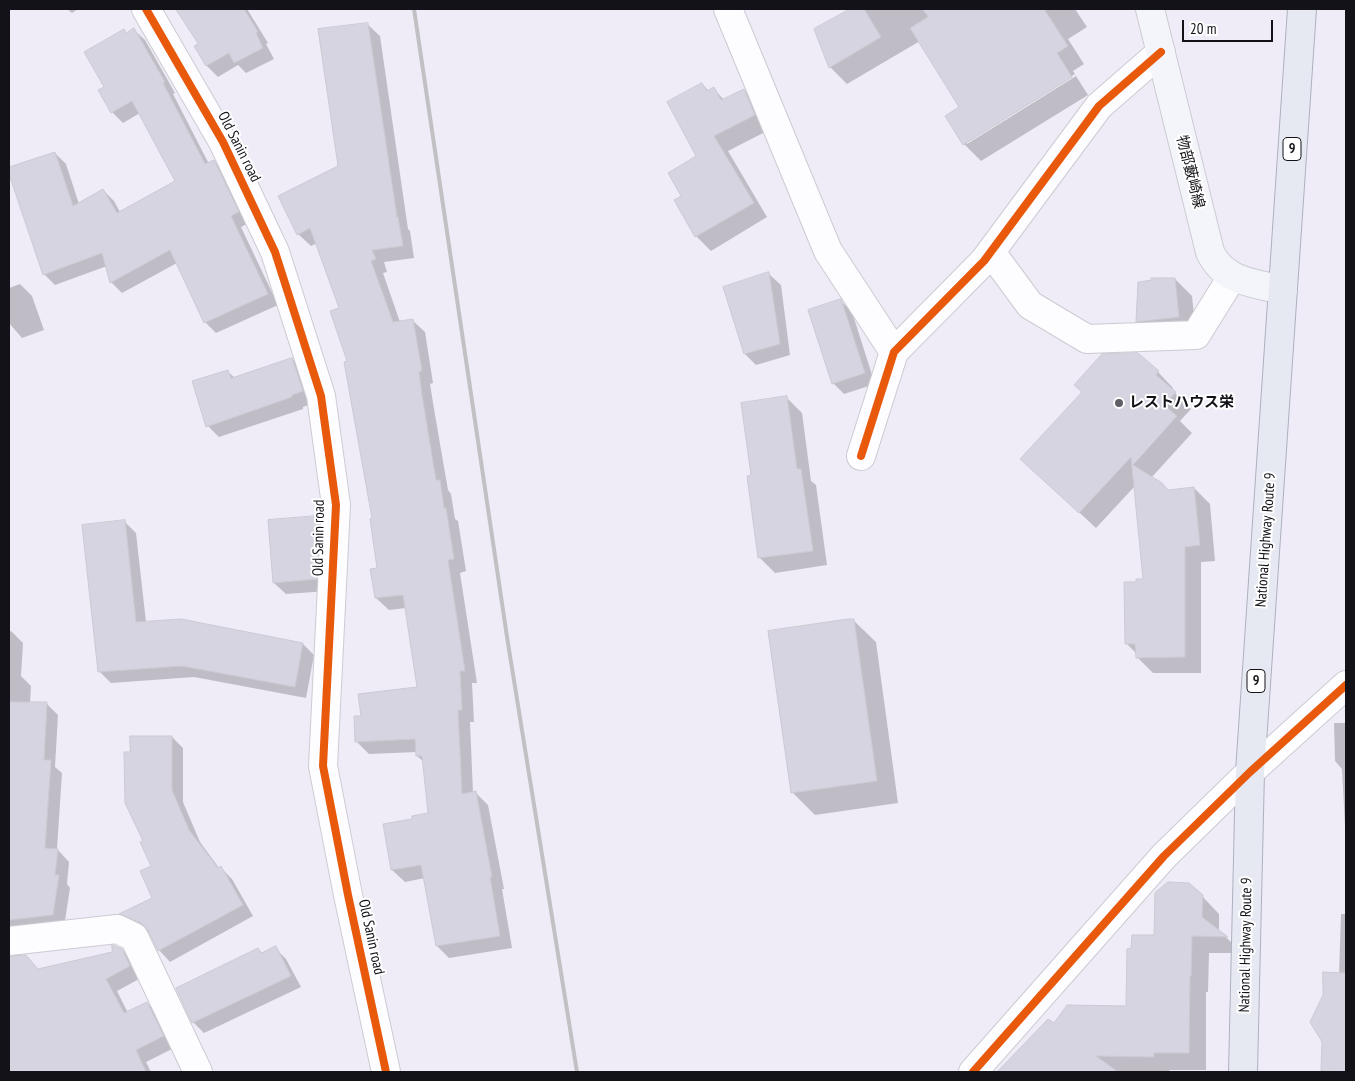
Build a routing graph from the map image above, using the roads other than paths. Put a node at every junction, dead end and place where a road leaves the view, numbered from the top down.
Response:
1 (146, 9) edge
2 (728, 9) edge
3 (1150, 9) edge
4 (1302, 9) edge
5 (1160, 52) junction
6 (991, 252) junction
7 (1232, 277) junction
8 (1283, 290) junction
9 (894, 352) junction
10 (861, 456) dead end
11 (1346, 685) edge
12 (1250, 772) junction
13 (9, 941) edge
14 (198, 1072) edge
15 (386, 1072) edge
16 (973, 1072) edge
17 (1243, 1072) edge

1 - 15 street, Old Sanin road
2 - 9 street
3 - 5 main road, 物部藪崎線
4 - 8 highway, National Highway Route 9 / 9
5 - 6 street
5 - 7 main road, 物部藪崎線
6 - 7 street
6 - 9 street
7 - 8 main road, 物部藪崎線
8 - 12 highway, National Highway Route 9 / 9
9 - 10 street
11 - 12 street
12 - 16 street
12 - 17 highway, National Highway Route 9 / 9
13 - 14 street

